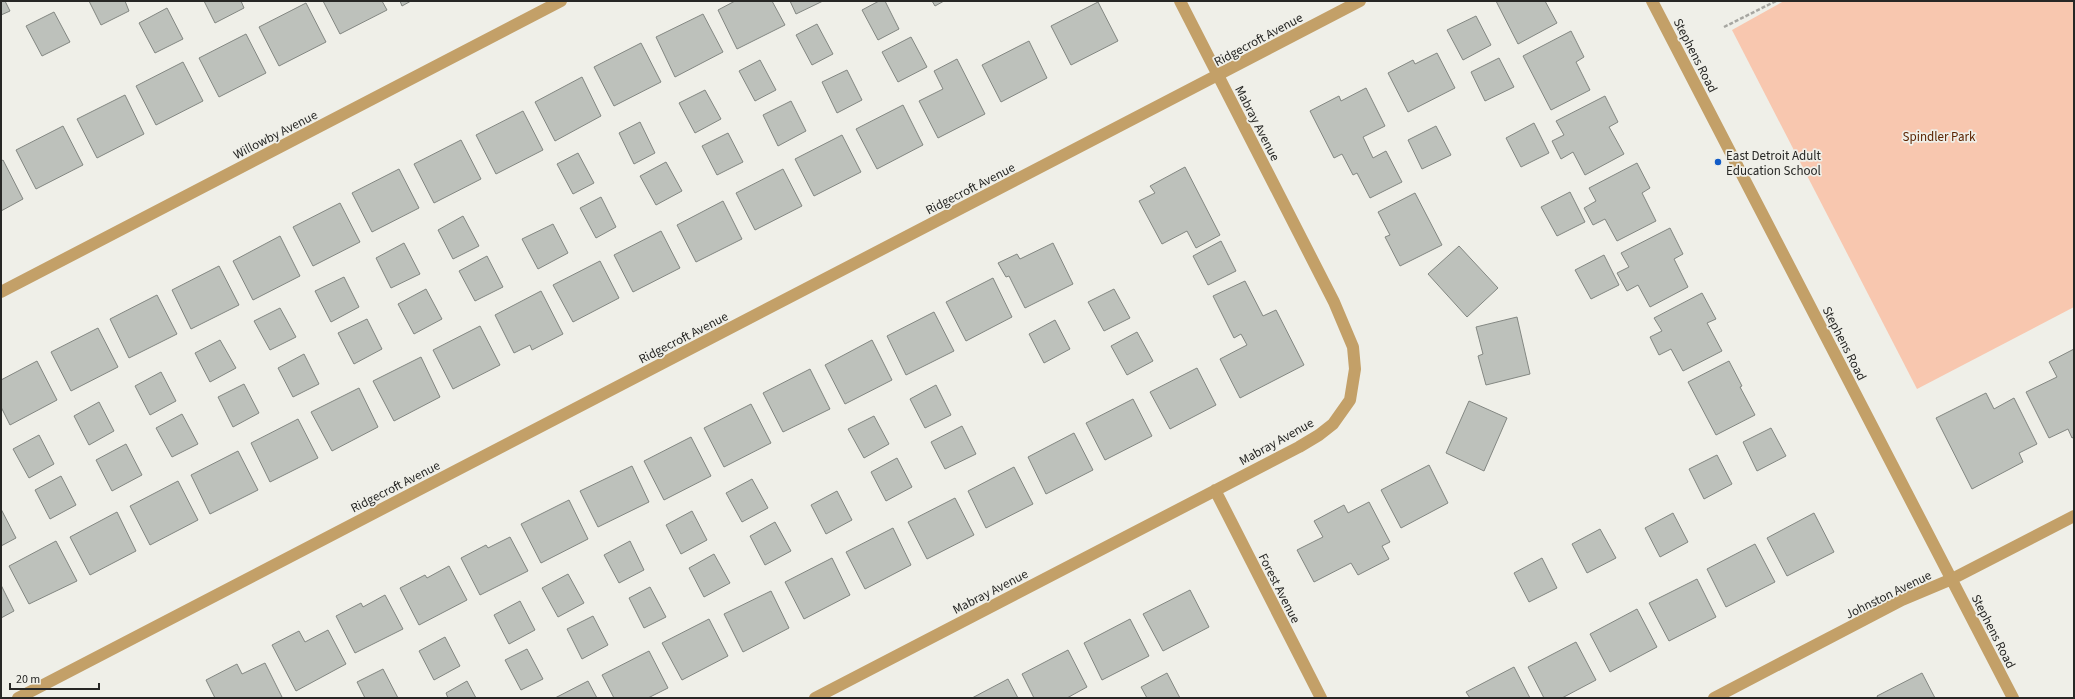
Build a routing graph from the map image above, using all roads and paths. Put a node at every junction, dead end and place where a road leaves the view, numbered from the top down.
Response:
1 (561, 1) edge
2 (1180, 1) edge
3 (1360, 1) edge
4 (1652, 1) edge
5 (1776, 1) edge
6 (1724, 28) dead end
7 (1218, 75) junction
8 (1, 292) edge
9 (1215, 490) junction
10 (2074, 516) edge
11 (1952, 579) junction
12 (18, 698) edge
13 (815, 698) edge
14 (1321, 698) edge
15 (1714, 698) edge
16 (2013, 698) edge

1 - 8 street, Willowby Avenue
2 - 7 street, Mabray Avenue
3 - 7 street, Ridgecroft Avenue
4 - 11 street, Stephens Road
5 - 6 path
7 - 9 street, Mabray Avenue
7 - 12 street, Ridgecroft Avenue
9 - 13 street, Mabray Avenue
9 - 14 street, Forest Avenue
10 - 11 street, Johnston Avenue
11 - 15 street, Johnston Avenue
11 - 16 street, Stephens Road

